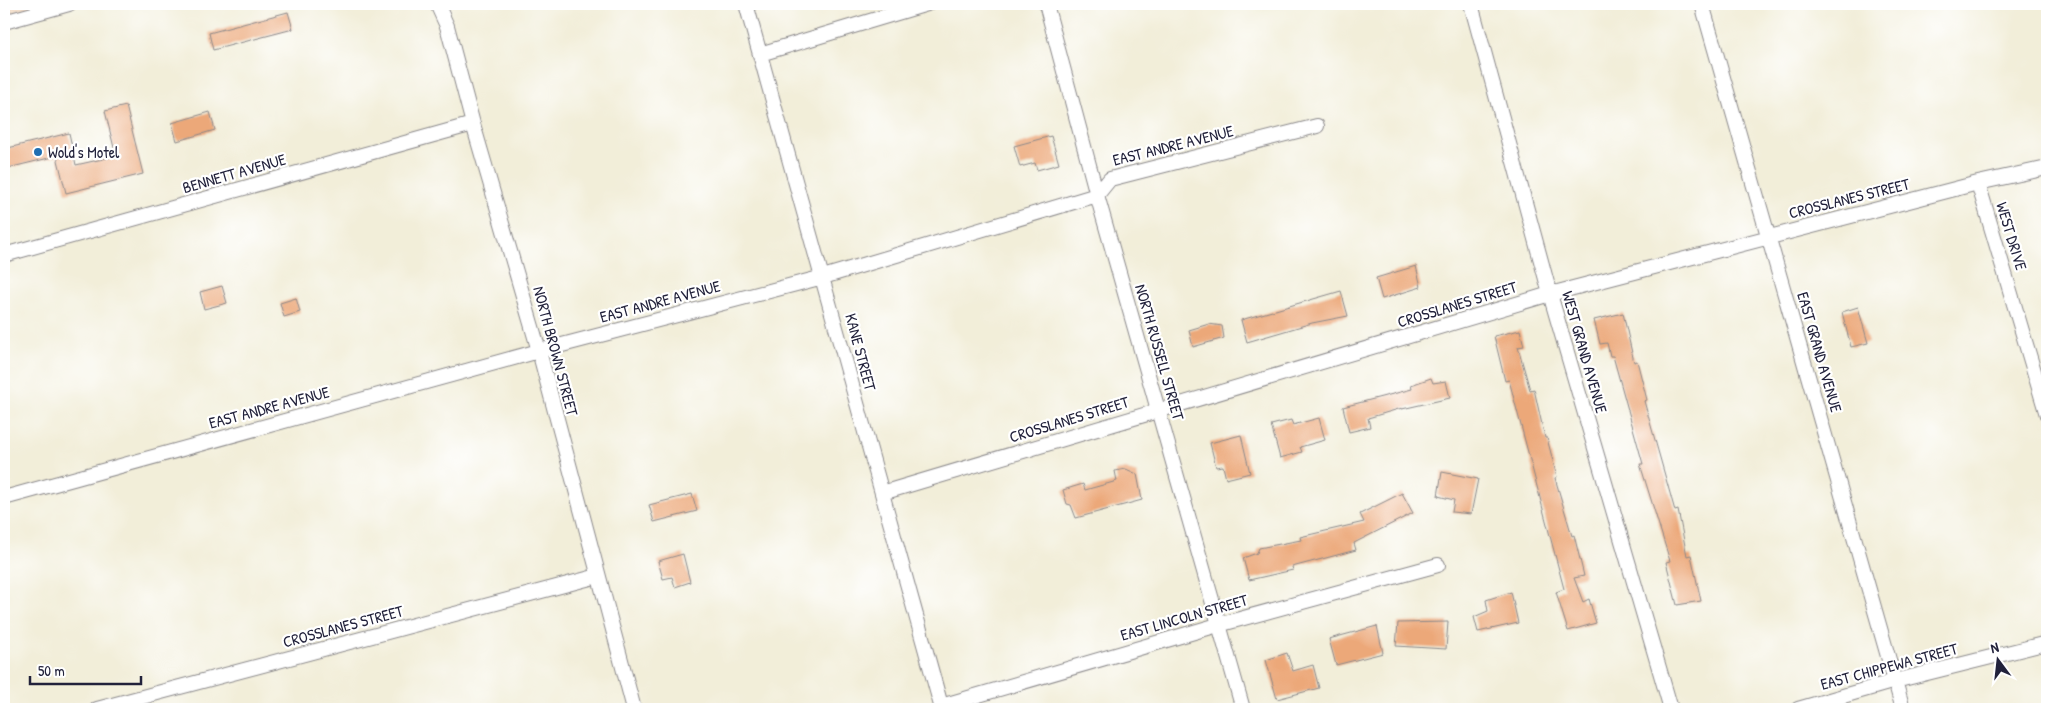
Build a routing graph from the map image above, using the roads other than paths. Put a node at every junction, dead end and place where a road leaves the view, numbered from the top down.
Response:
1 (69, 4) edge
2 (437, 4) edge
3 (746, 4) edge
4 (927, 4) edge
5 (1046, 4) edge
6 (1471, 4) edge
7 (1702, 4) edge
8 (4, 22) edge
9 (760, 54) junction
10 (473, 124) junction
11 (1317, 126) dead end
12 (2047, 168) edge
13 (1978, 183) junction
14 (1097, 196) junction
15 (1769, 237) junction
16 (4, 255) edge
17 (822, 277) junction
18 (1550, 294) junction
19 (539, 351) junction
20 (1159, 410) junction
21 (2047, 415) edge
22 (882, 493) junction
23 (4, 498) edge
24 (1438, 565) dead end
25 (598, 576) junction
26 (1218, 625) junction
27 (2047, 643) edge
28 (1895, 682) junction
29 (941, 707) edge
30 (97, 709) edge
31 (634, 709) edge
32 (1243, 709) edge
33 (1671, 709) edge
34 (1798, 709) edge
35 (1903, 709) edge

1 - 8 street
2 - 10 street, NORTH BROWN STREET
3 - 9 street, KANE STREET
4 - 9 street
5 - 14 street, NORTH RUSSELL STREET
6 - 18 street, WEST GRAND AVENUE
7 - 15 street, EAST GRAND AVENUE
9 - 17 street, KANE STREET
10 - 16 street, BENNETT AVENUE
10 - 19 street, NORTH BROWN STREET
11 - 14 street, EAST ANDRE AVENUE
12 - 13 street, CROSSLANES STREET
13 - 15 street, CROSSLANES STREET
13 - 21 street, WEST DRIVE
14 - 17 street, EAST ANDRE AVENUE
14 - 20 street, NORTH RUSSELL STREET
15 - 18 street, CROSSLANES STREET
15 - 28 street, EAST GRAND AVENUE
17 - 19 street, EAST ANDRE AVENUE
17 - 22 street, KANE STREET
18 - 20 street, CROSSLANES STREET
18 - 33 street, WEST GRAND AVENUE
19 - 23 street, EAST ANDRE AVENUE
19 - 25 street, NORTH BROWN STREET
20 - 22 street, CROSSLANES STREET
20 - 26 street, NORTH RUSSELL STREET
22 - 29 street, KANE STREET
24 - 26 street, EAST LINCOLN STREET
25 - 30 street, CROSSLANES STREET
25 - 31 street, NORTH BROWN STREET
26 - 29 street, EAST LINCOLN STREET
26 - 32 street, NORTH RUSSELL STREET
27 - 28 street, EAST CHIPPEWA STREET
28 - 34 street, EAST CHIPPEWA STREET
28 - 35 street, EAST GRAND AVENUE

